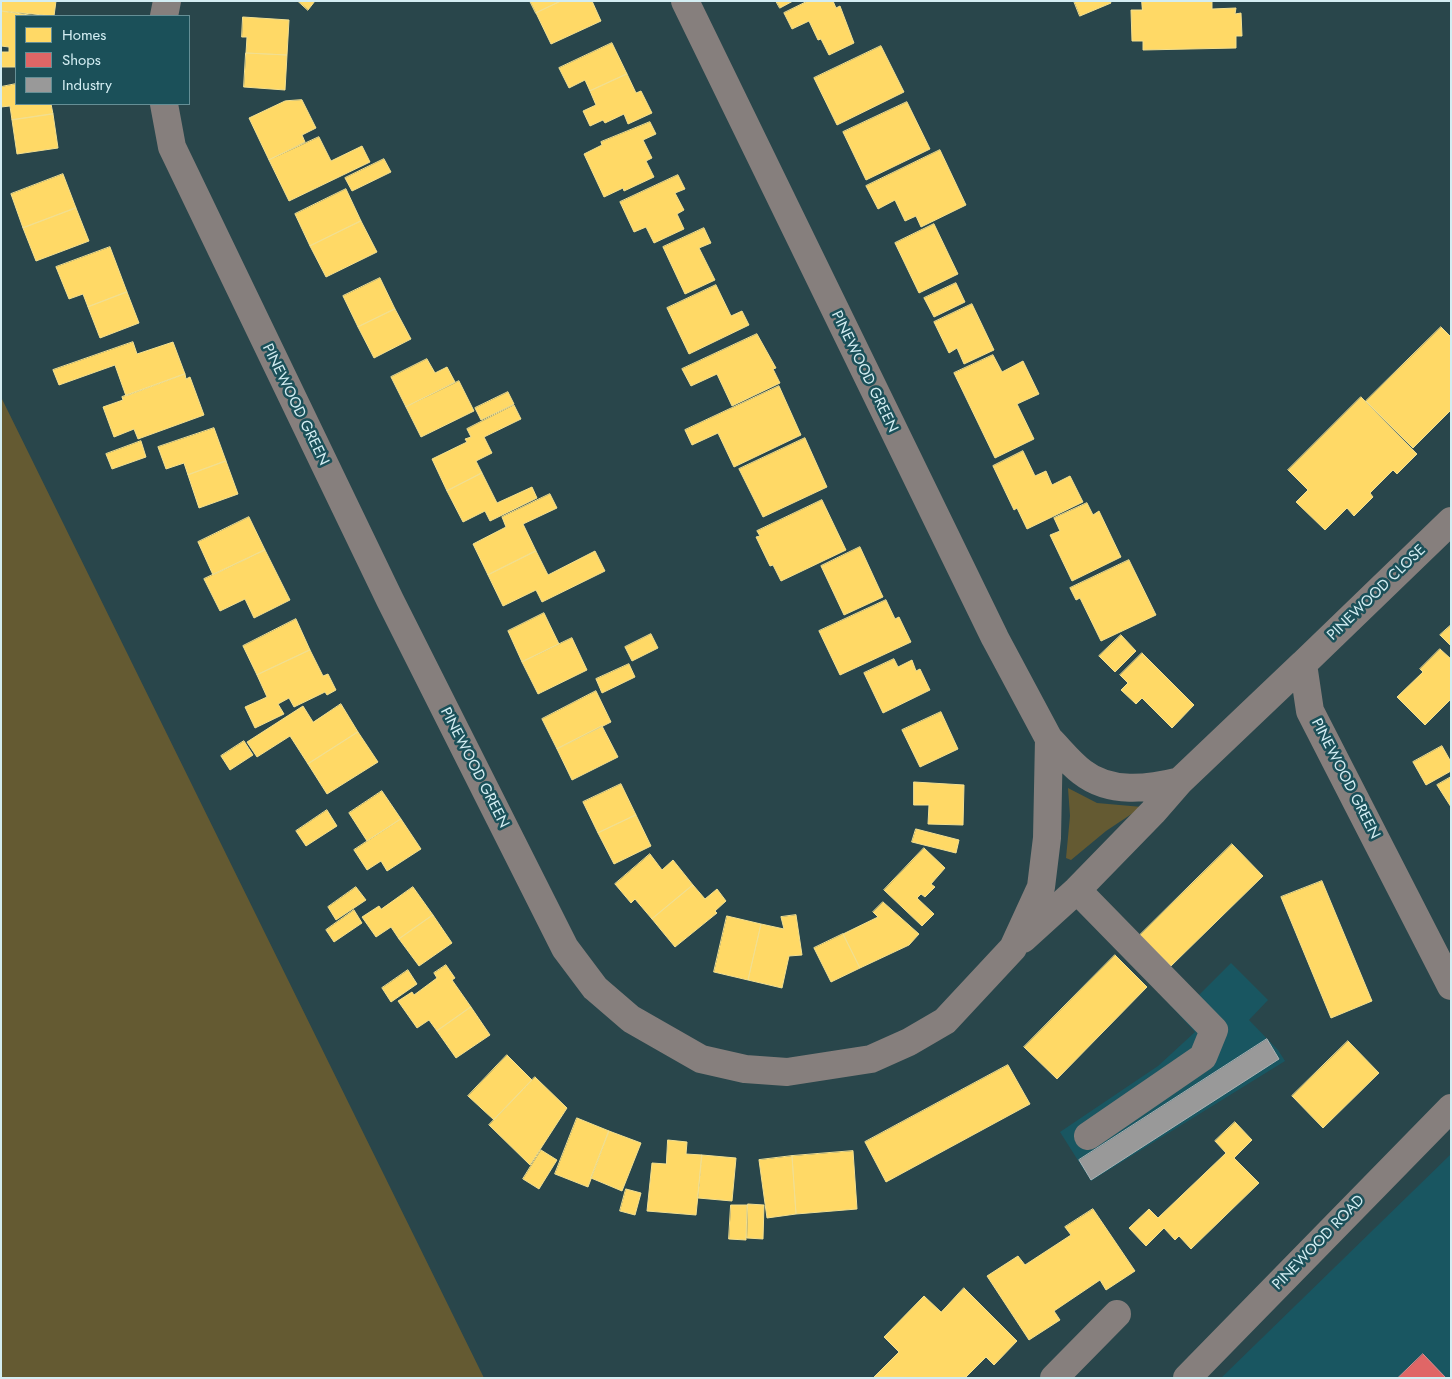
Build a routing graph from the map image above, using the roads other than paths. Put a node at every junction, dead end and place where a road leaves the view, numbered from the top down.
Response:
1 (167, 1) edge
2 (685, 1) edge
3 (164, 15) edge
4 (164, 105) edge
5 (1451, 521) edge
6 (1303, 664) junction
7 (1049, 739) junction
8 (1180, 781) junction
9 (1077, 890) junction
10 (1013, 948) junction
11 (1451, 986) edge
12 (1451, 1108) edge
13 (1088, 1136) dead end
14 (1117, 1314) dead end
15 (1054, 1378) edge
16 (1187, 1378) edge

1 - 3 street
2 - 7 street, PINEWOOD GREEN
4 - 10 street, PINEWOOD GREEN
5 - 6 street, PINEWOOD CLOSE
6 - 8 street, PINEWOOD GREEN
6 - 11 street, PINEWOOD GREEN
7 - 8 street, PINEWOOD GREEN
7 - 10 street, PINEWOOD GREEN
8 - 9 street, PINEWOOD GREEN
9 - 10 street, PINEWOOD GREEN
9 - 13 street
12 - 16 street, PINEWOOD ROAD
14 - 15 street

